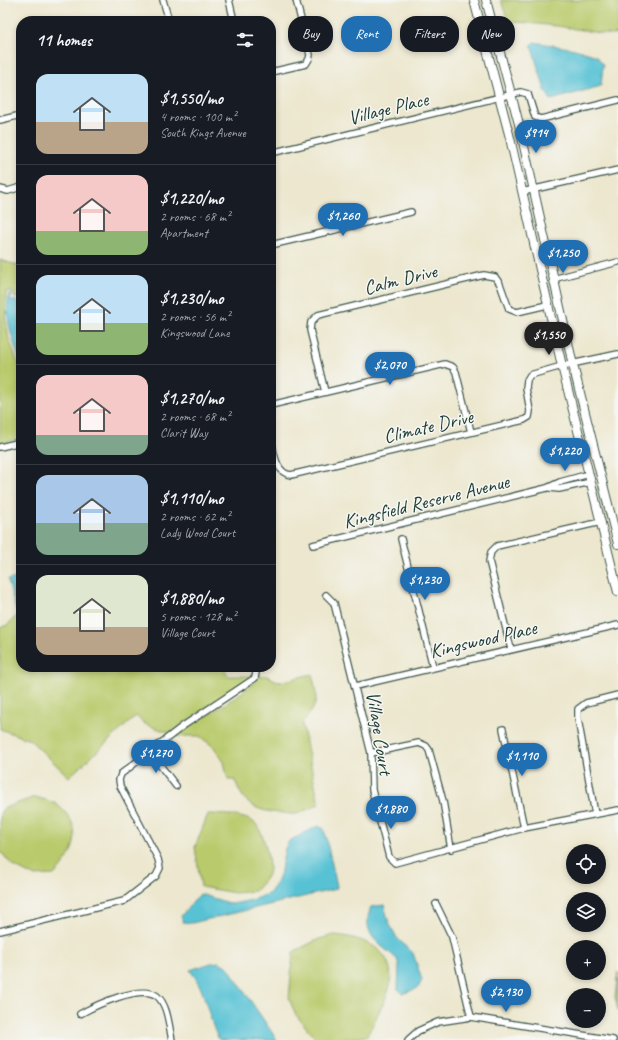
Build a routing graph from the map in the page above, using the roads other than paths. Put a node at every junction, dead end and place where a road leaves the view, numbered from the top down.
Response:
1 (163, 0) edge
2 (229, 0) edge
3 (296, 0) edge
4 (474, 0) edge
5 (486, 0) edge
6 (168, 16) edge
7 (233, 16) edge
8 (276, 71) edge
9 (512, 94) junction
10 (500, 97) junction
11 (618, 100) edge
12 (16, 116) edge
13 (0, 120) edge
14 (276, 152) edge
15 (618, 170) edge
16 (16, 188) edge
17 (533, 188) junction
18 (0, 189) edge
19 (522, 192) junction
20 (411, 212) dead end
21 (276, 244) edge
22 (618, 262) edge
23 (554, 279) junction
24 (548, 305) junction
25 (618, 354) edge
26 (573, 365) junction
27 (562, 366) junction
28 (325, 392) junction
29 (276, 404) edge
30 (471, 432) junction
31 (16, 443) edge
32 (0, 447) edge
33 (276, 456) edge
34 (590, 478) junction
35 (600, 522) junction
36 (616, 530) edge
37 (401, 539) dead end
38 (618, 544) edge
39 (313, 545) dead end
40 (618, 592) edge
41 (326, 595) dead end
42 (618, 625) edge
43 (511, 649) junction
44 (433, 667) junction
45 (256, 672) edge
46 (356, 686) junction
47 (618, 695) edge
48 (503, 729) dead end
49 (150, 752) junction
50 (371, 753) junction
51 (176, 786) dead end
52 (618, 810) edge
53 (595, 814) junction
54 (524, 828) junction
55 (451, 849) junction
56 (436, 904) dead end
57 (0, 931) edge
58 (80, 1014) dead end
59 (471, 1017) junction
60 (585, 1038) edge
61 (172, 1040) edge
62 (408, 1040) edge
63 (613, 1040) edge

1 - 6 street
2 - 7 street
3 - 8 street
4 - 10 main road
5 - 9 main road
9 - 10 street, Village Place
9 - 11 street
9 - 17 main road
10 - 14 street, Village Place
10 - 19 main road
12 - 13 street
15 - 17 street
16 - 18 street
17 - 19 street
17 - 23 main road
19 - 24 main road
20 - 21 street
22 - 23 street
23 - 26 main road
24 - 27 main road
24 - 28 street, Calm Drive
25 - 26 street, Climate Drive
26 - 27 street, Climate Drive
26 - 36 main road
27 - 30 street, Climate Drive
27 - 34 main road
28 - 29 street
28 - 30 street
30 - 33 street, Climate Drive
31 - 32 street
34 - 35 main road
34 - 39 street, Kingsfield Reserve Avenue
35 - 40 main road
35 - 43 street
36 - 38 main road
37 - 44 street
41 - 46 street, Village Court
42 - 43 street, Kingswood Place
43 - 44 street, Kingswood Place
44 - 46 street, Kingswood Place
45 - 49 street
46 - 50 street, Village Court
47 - 53 street
48 - 54 street
49 - 51 street
49 - 57 street
50 - 55 street
50 - 55 street, Village Court
52 - 53 street, Village Court
53 - 54 street, Village Court
54 - 55 street, Village Court
56 - 59 street
58 - 61 street
59 - 60 street
59 - 62 street
60 - 63 street

